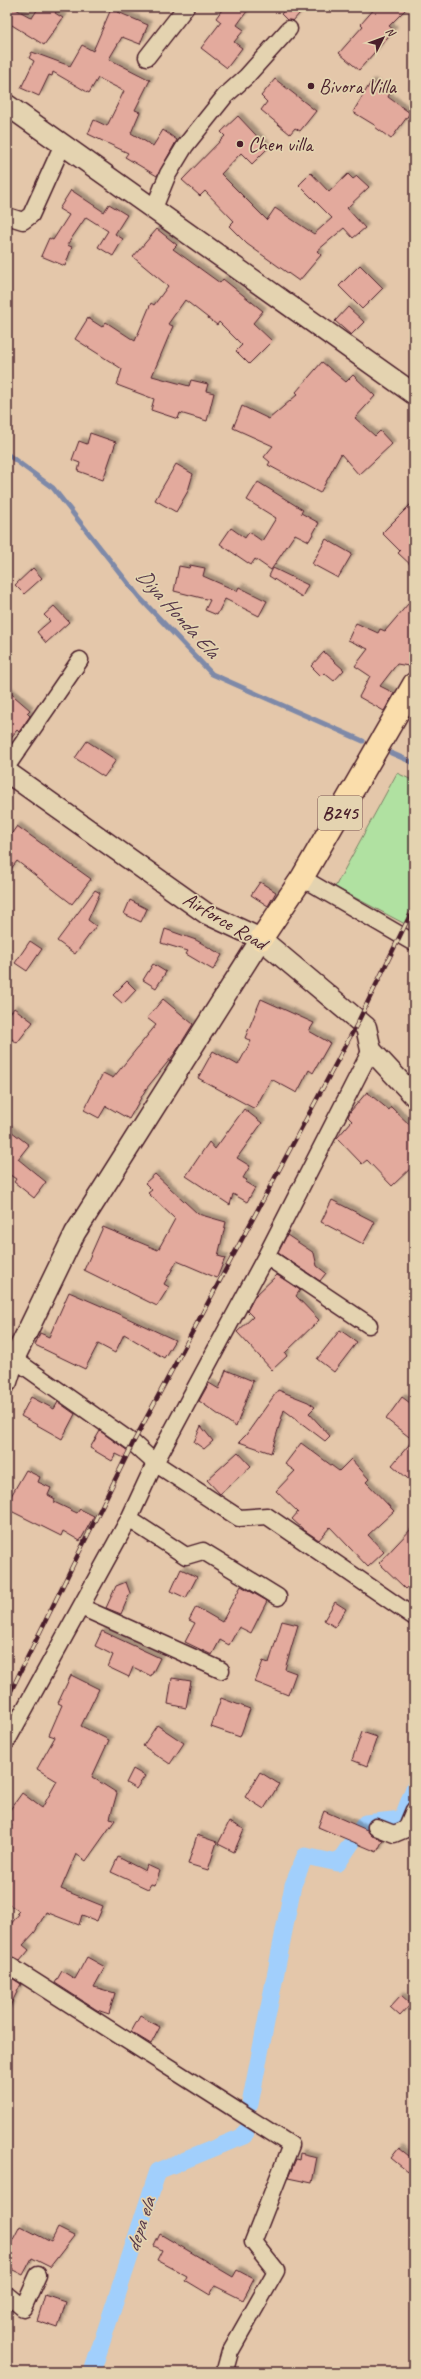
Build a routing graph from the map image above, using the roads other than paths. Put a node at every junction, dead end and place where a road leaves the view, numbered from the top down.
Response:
1 (186, 7) edge
2 (289, 29) dead end
3 (147, 57) dead end
4 (7, 105) edge
5 (63, 144) junction
6 (154, 208) junction
7 (7, 216) edge
8 (414, 394) edge
9 (80, 660) dead end
10 (414, 684) edge
11 (7, 766) edge
12 (7, 772) edge
13 (302, 878) junction
14 (261, 939) junction
15 (414, 943) edge
16 (371, 1050) junction
17 (414, 1096) edge
18 (266, 1256) junction
19 (369, 1325) dead end
20 (14, 1359) junction
21 (7, 1382) edge
22 (155, 1463) junction
23 (129, 1519) junction
24 (278, 1597) dead end
25 (81, 1607) junction
26 (414, 1617) edge
27 (221, 1670) dead end
28 (7, 1741) edge
29 (414, 1810) edge
30 (376, 1827) dead end
31 (7, 1964) edge
32 (38, 2275) dead end
33 (7, 2294) edge
34 (228, 2372) edge

1 - 3 street
2 - 6 street
4 - 5 street
5 - 6 street
5 - 7 street
6 - 8 street
9 - 11 street
10 - 13 main road, B245
12 - 14 street, Airforce Road
13 - 14 main road, B245
13 - 15 street
14 - 16 street, Airforce Road
14 - 20 street
16 - 17 street
16 - 18 street
18 - 19 street
18 - 22 street
20 - 21 street
20 - 22 street
22 - 23 street
22 - 26 street
23 - 24 street
23 - 25 street
25 - 27 street
25 - 28 street
29 - 30 street
31 - 34 street
32 - 33 street

